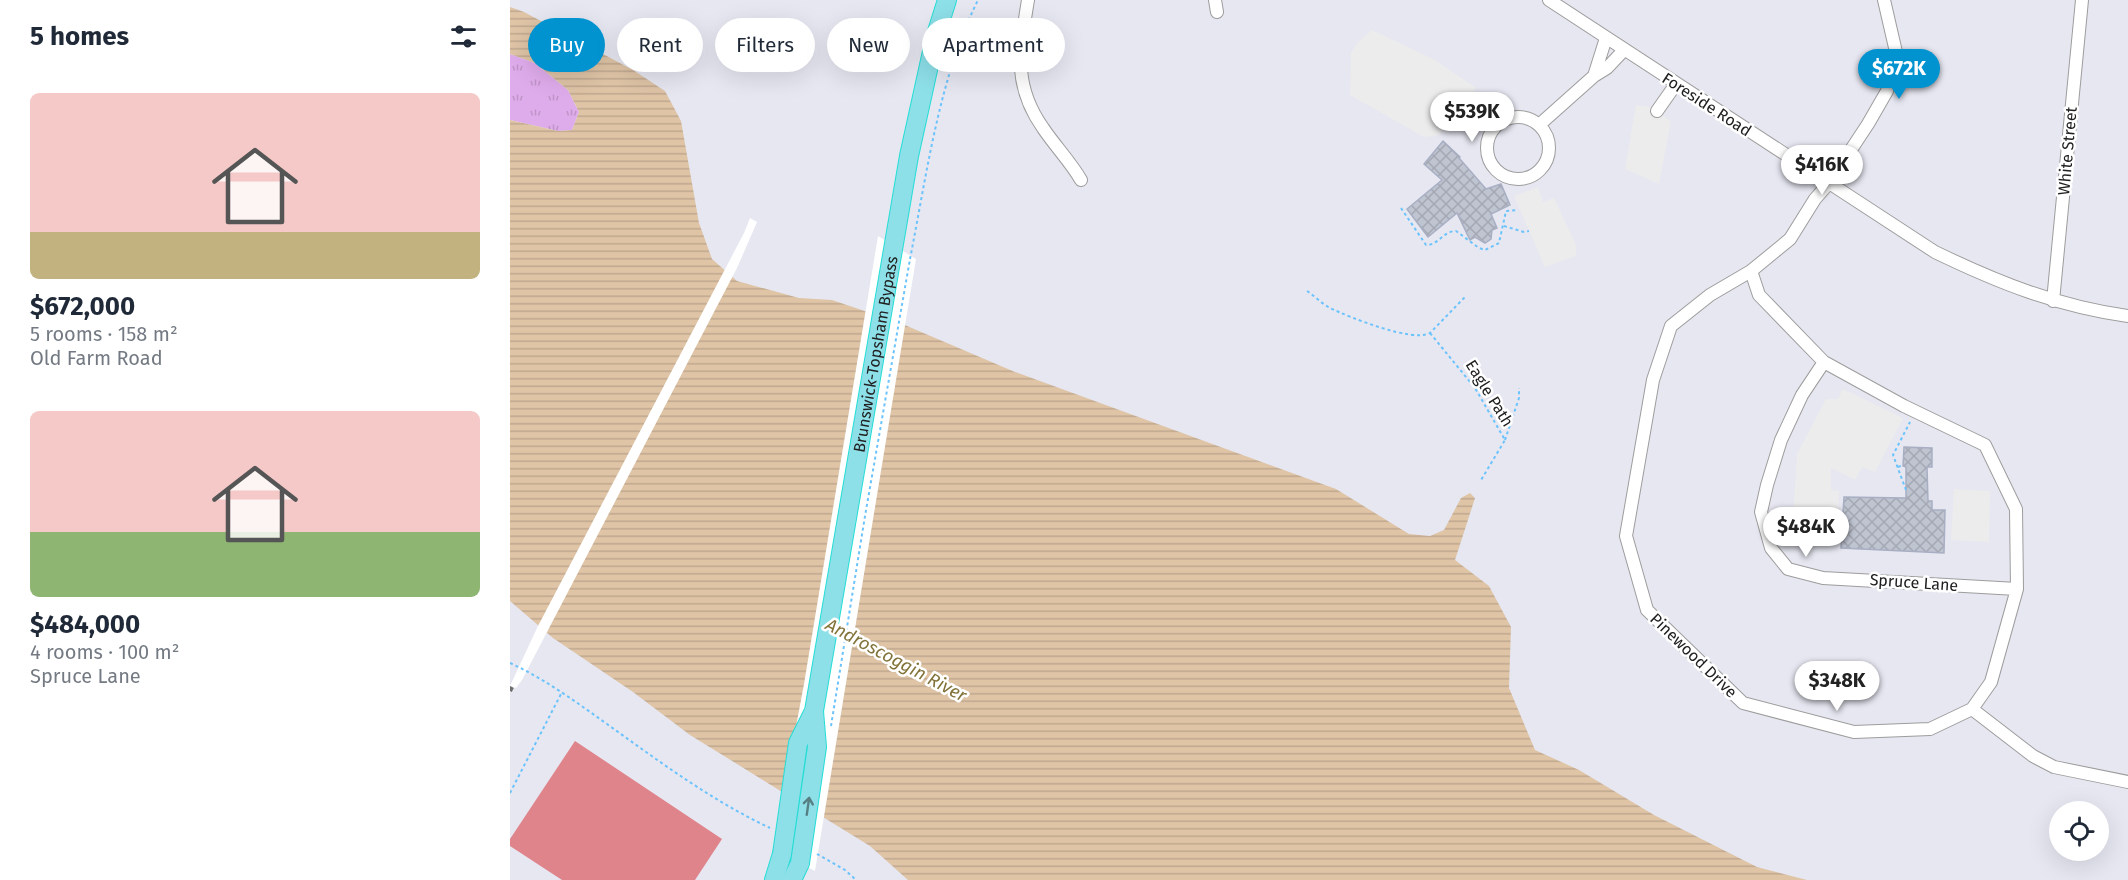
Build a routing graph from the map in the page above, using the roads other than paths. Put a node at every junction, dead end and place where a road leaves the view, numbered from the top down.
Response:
1 (946, 0) edge
2 (1028, 0) edge
3 (1549, 0) edge
4 (1884, 0) edge
5 (2082, 0) edge
6 (1606, 38) junction
7 (1624, 50) junction
8 (1594, 76) junction
9 (1676, 84) junction
10 (1464, 103) dead end
11 (1657, 111) dead end
12 (1496, 126) junction
13 (1539, 126) junction
14 (1081, 180) dead end
15 (1829, 183) junction
16 (1751, 271) junction
17 (2053, 301) junction
18 (2128, 316) edge
19 (1824, 362) junction
20 (2017, 590) junction
21 (1972, 709) junction
22 (814, 711) junction
23 (2128, 782) edge
24 (803, 864) edge
25 (776, 880) edge
26 (792, 880) edge

1 - 22 highway, Brunswick-Topsham Bypass
2 - 14 street
3 - 6 street, Foreside Road
4 - 15 street, Pinewood Drive
5 - 17 street, White Street
6 - 7 street, Foreside Road
6 - 8 street
7 - 8 street
7 - 9 street, Foreside Road
8 - 13 street
9 - 11 street
9 - 15 street, Foreside Road
10 - 12 street
12 - 13 street
12 - 13 street
15 - 16 street, Pinewood Drive
15 - 17 street, Foreside Road
16 - 19 street, Pinewood Drive
16 - 21 street, Pinewood Drive
17 - 18 street, Foreside Road
19 - 20 street, Pinewood Drive
19 - 20 street, Spruce Lane
20 - 21 street, Pinewood Drive
21 - 23 street
24 -> 22 highway, bridge
22 - 25 highway, bridge
24 - 26 highway

